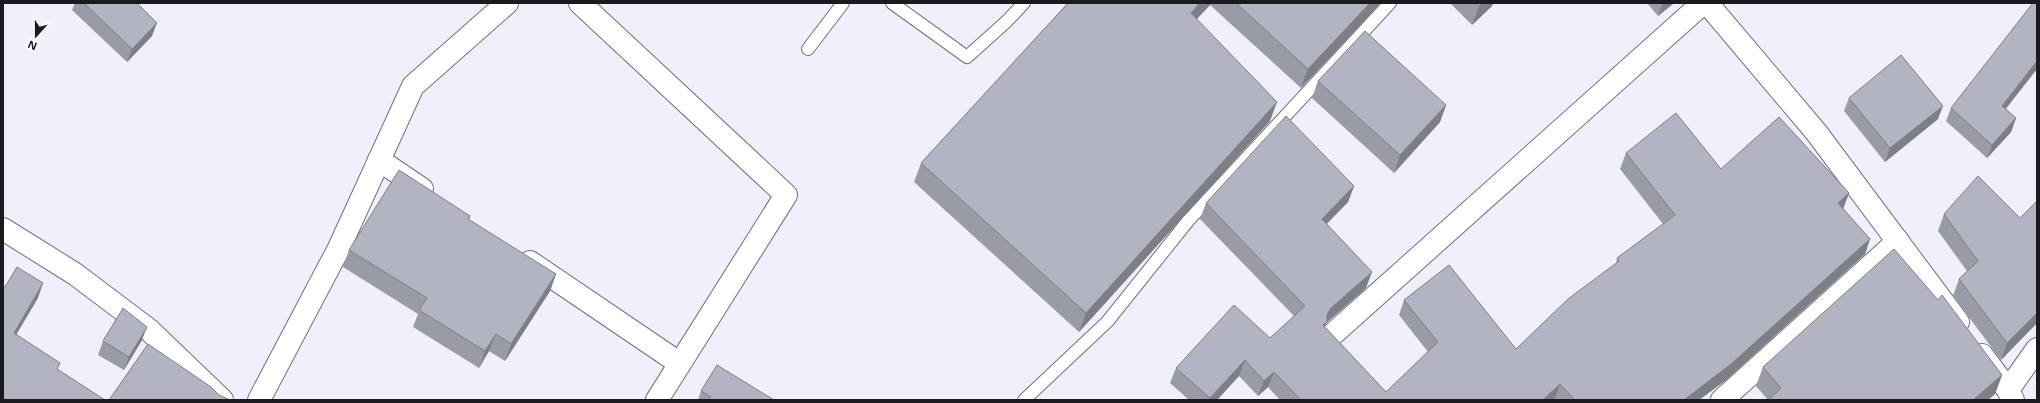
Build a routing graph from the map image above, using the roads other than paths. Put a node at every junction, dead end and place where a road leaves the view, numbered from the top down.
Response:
1 (507, 3) edge
2 (580, 3) edge
3 (843, 3) edge
4 (892, 3) edge
5 (1024, 3) edge
6 (1390, 3) edge
7 (1703, 3) edge
8 (1707, 3) edge
9 (808, 49) dead end
10 (379, 160) junction
11 (438, 200) edge
12 (3, 229) edge
13 (1898, 242) junction
14 (516, 253) edge
15 (1333, 334) edge
16 (2037, 349) edge
17 (679, 363) junction
18 (2011, 395) edge
19 (222, 400) edge
20 (259, 400) edge
21 (657, 400) edge
22 (1024, 400) edge
23 (1722, 400) edge

1 - 10 street
2 - 17 street
3 - 9 lane
4 - 5 lane
6 - 22 lane
7 - 15 street
8 - 13 street
10 - 11 street
10 - 20 street
12 - 19 street
13 - 18 street
13 - 23 street
14 - 17 street
16 - 18 street
17 - 21 street

